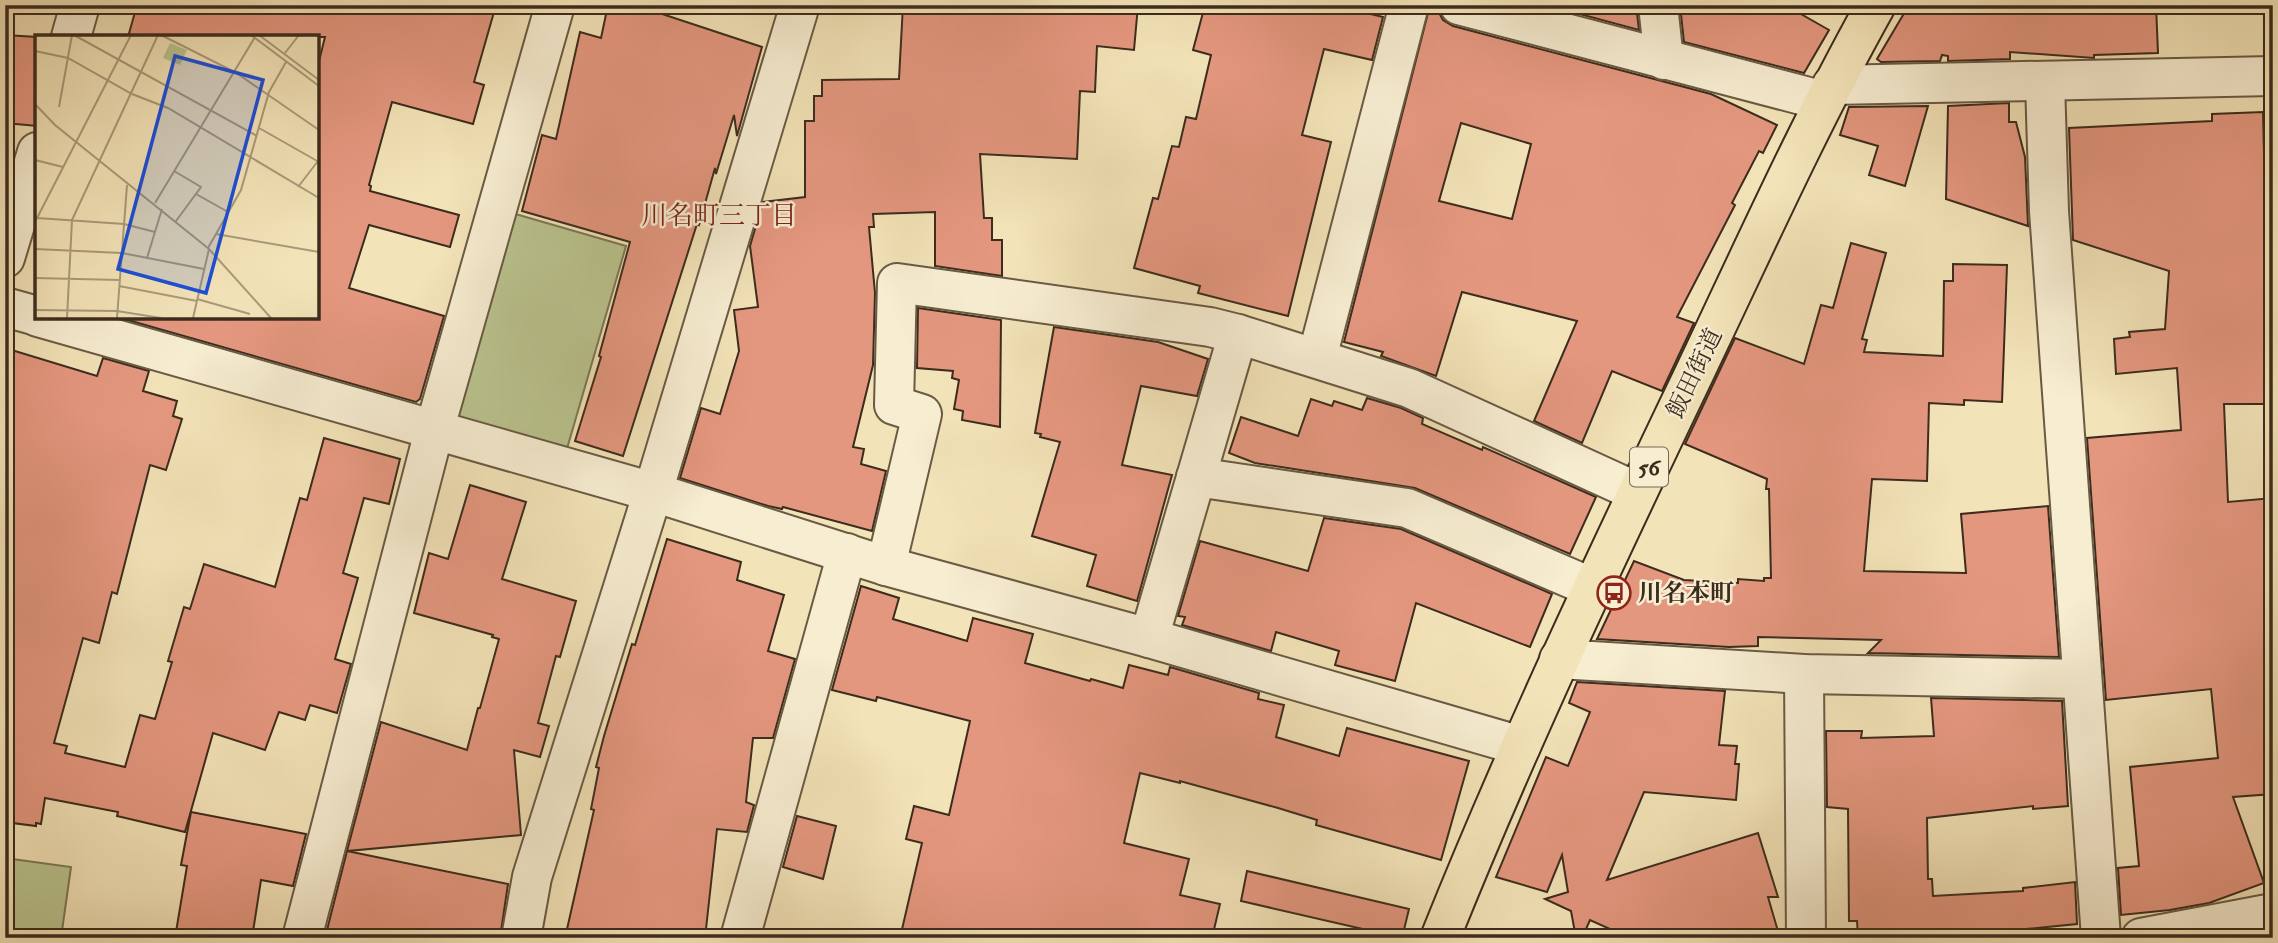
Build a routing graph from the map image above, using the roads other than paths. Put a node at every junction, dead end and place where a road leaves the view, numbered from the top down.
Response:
1 (80, 5) edge
2 (555, 5) edge
3 (800, 5) edge
4 (1409, 5) edge
5 (1459, 5) edge
6 (1658, 5) edge
7 (1876, 5) edge
8 (72, 35) edge
9 (1664, 60) junction
10 (2273, 76) edge
11 (2045, 82) junction
12 (1828, 93) junction
13 (35, 159) edge
14 (5, 258) edge
15 (5, 307) edge
16 (35, 316) edge
17 (41, 318) edge
18 (1238, 334) junction
19 (1317, 358) junction
20 (434, 430) junction
21 (1196, 477) junction
22 (653, 492) junction
23 (1637, 492) junction
24 (846, 553) junction
25 (886, 566) junction
26 (1592, 588) junction
27 (1149, 638) junction
28 (1559, 659) junction
29 (1804, 674) junction
30 (2081, 679) junction
31 (1521, 746) junction
32 (2273, 914) edge
33 (302, 938) edge
34 (522, 938) edge
35 (740, 938) edge
36 (1440, 938) edge
37 (1806, 938) edge
38 (2101, 938) edge
39 (2141, 938) edge

1 - 8 street
2 - 20 street
3 - 22 street
4 - 19 street
5 - 9 street
6 - 9 street
7 - 12 main road, 飯田街道 / 56
9 - 12 street
10 - 11 street
11 - 12 street
11 - 30 street
12 - 23 main road, 飯田街道 / 56
13 - 14 street
15 - 16 street
17 - 20 street
18 - 19 street
18 - 21 street
18 - 25 street
19 - 23 street
20 - 22 street
20 - 33 street
21 - 26 street
21 - 27 street
22 - 24 street
22 - 34 street
23 - 26 main road, 飯田街道 / 56
24 - 25 street
24 - 35 street
25 - 27 street
26 - 28 main road, 飯田街道 / 56
27 - 31 street
28 - 29 street
28 - 31 main road, 飯田街道 / 56
29 - 30 street
29 - 37 street
30 - 38 street
31 - 36 main road, 飯田街道 / 56
32 - 39 street

